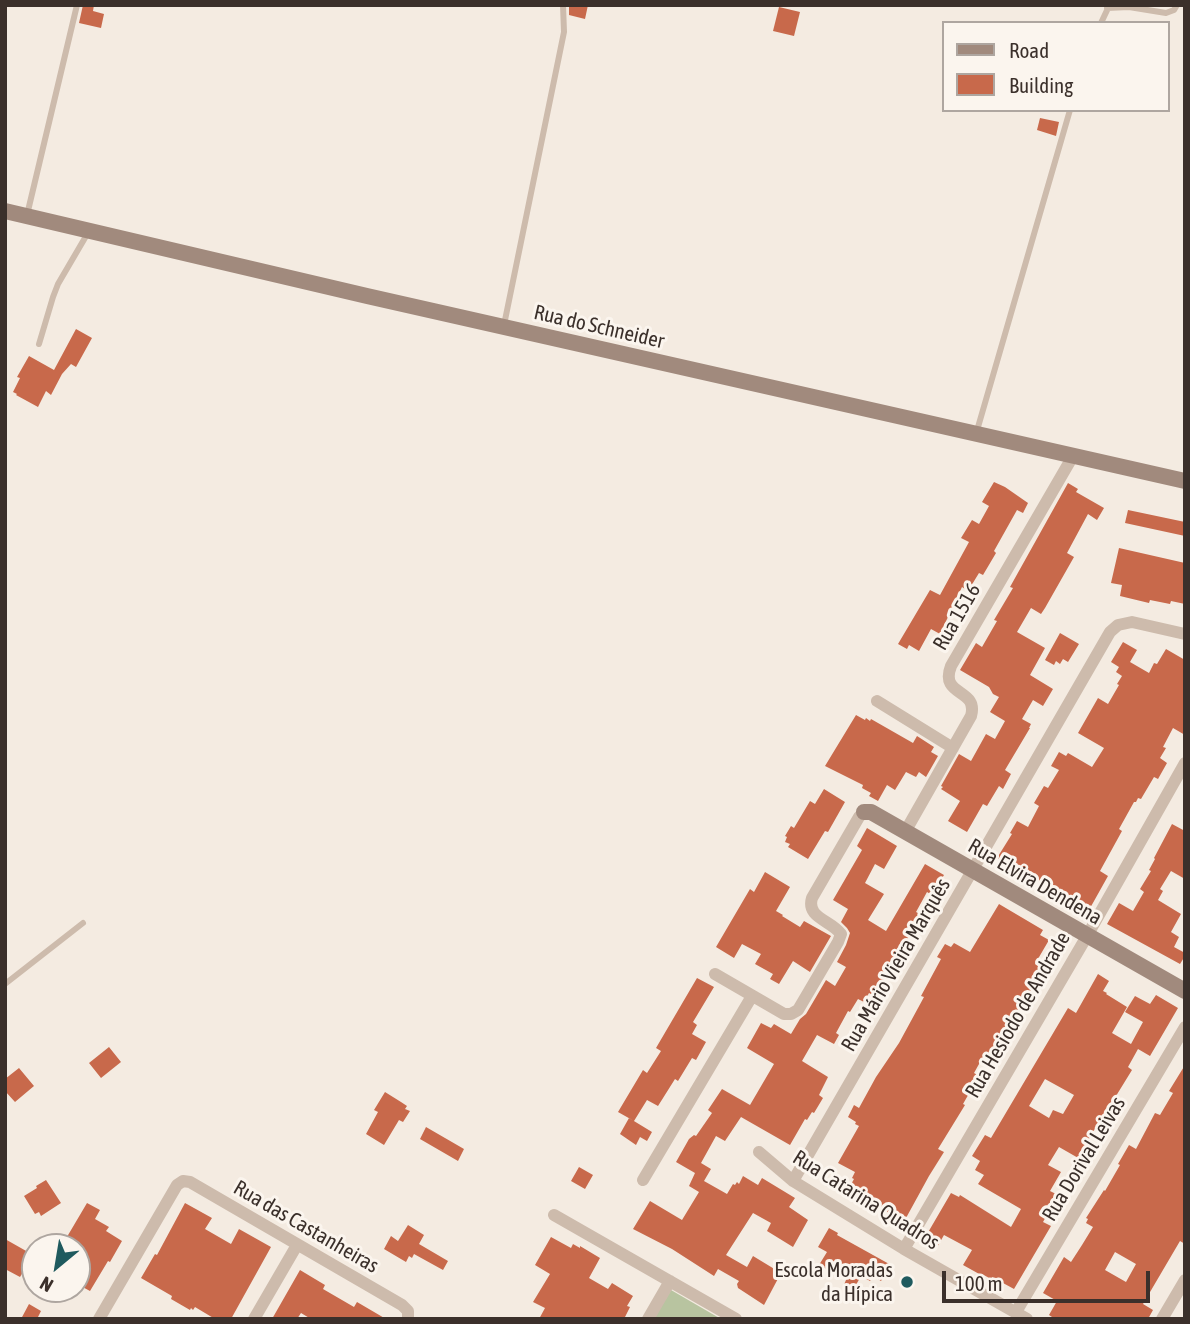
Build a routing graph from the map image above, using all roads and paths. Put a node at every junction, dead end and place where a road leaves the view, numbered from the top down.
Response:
1 (77, 5) edge
2 (563, 5) edge
3 (1177, 5) edge
4 (1108, 7) edge
5 (1069, 112) edge
6 (5, 211) edge
7 (27, 216) junction
8 (89, 231) junction
9 (504, 327) junction
10 (38, 344) dead end
11 (975, 434) junction
12 (1073, 456) junction
13 (1185, 481) edge
14 (1185, 634) edge
15 (877, 701) dead end
16 (953, 748) junction
17 (1185, 763) edge
18 (864, 811) joint
19 (905, 832) junction
20 (972, 870) junction
21 (83, 923) dead end
22 (1087, 936) junction
23 (715, 974) dead end
24 (5, 984) edge
25 (1185, 991) edge
26 (752, 996) junction
27 (1185, 1027) edge
28 (758, 1152) dead end
29 (643, 1180) dead end
30 (793, 1181) junction
31 (554, 1215) dead end
32 (297, 1245) junction
33 (904, 1248) junction
34 (1185, 1280) edge
35 (670, 1281) junction
36 (1016, 1312) junction
37 (408, 1315) edge
38 (99, 1319) edge
39 (254, 1319) edge
40 (649, 1319) edge
41 (736, 1319) edge
42 (1027, 1319) edge
43 (1162, 1319) edge

1 - 7 lane
2 - 9 lane
3 - 4 lane
5 - 11 lane
6 - 7 street, Rua do Schneider
7 - 8 street, Rua do Schneider
8 - 9 street, Rua do Schneider
8 - 10 lane
9 - 11 street, Rua do Schneider
11 - 12 street, Rua do Schneider
12 - 13 street, Rua do Schneider
12 - 16 street, Rua 1516
14 - 20 street, Rua Mário Vieira Marquês
15 - 16 street
16 - 19 street, Rua 1516
17 - 22 street, Rua Hesiodo de Andrade
18 - 19 street, Rua Elvira Dendena
18 - 26 street
19 - 20 street, Rua Elvira Dendena
20 - 22 street, Rua Elvira Dendena
20 - 30 street, Rua Mário Vieira Marquês
21 - 24 lane
22 - 25 street, Rua Elvira Dendena
22 - 33 street, Rua Hesiodo de Andrade
23 - 26 street
26 - 29 street
27 - 36 street, Rua Dorival Leivas
28 - 30 street, Rua Catarina Quadros
30 - 33 street, Rua Catarina Quadros
31 - 35 street
32 - 37 street, Rua das Castanheiras
32 - 38 street, Rua das Castanheiras
32 - 39 street
33 - 36 street, Rua Catarina Quadros
34 - 43 street
35 - 40 street
35 - 41 street
36 - 42 street, Rua Catarina Quadros

